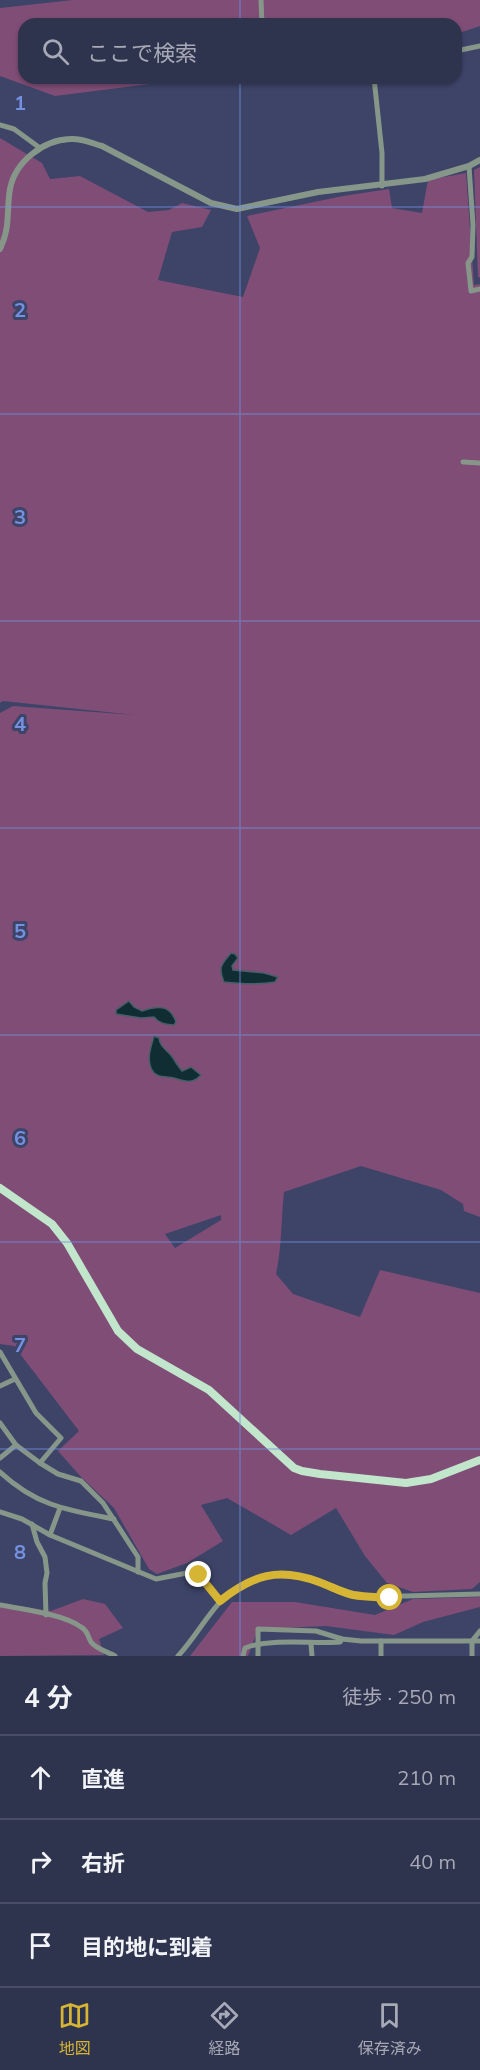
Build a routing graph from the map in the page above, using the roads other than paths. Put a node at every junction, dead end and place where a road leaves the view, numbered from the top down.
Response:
1 (261, 0) edge
2 (262, 18) edge
3 (480, 46) edge
4 (462, 50) edge
5 (375, 84) edge
6 (0, 125) edge
7 (40, 148) junction
8 (480, 160) edge
9 (469, 166) junction
10 (382, 186) junction
11 (0, 249) edge
12 (480, 289) edge
13 (463, 462) dead end
14 (480, 463) edge
15 (0, 1188) edge
16 (0, 1352) edge
17 (15, 1379) junction
18 (0, 1386) edge
19 (0, 1423) edge
20 (16, 1445) junction
21 (0, 1458) edge
22 (480, 1460) edge
23 (40, 1463) junction
24 (0, 1472) edge
25 (60, 1508) junction
26 (0, 1512) edge
27 (114, 1519) junction
28 (32, 1524) junction
29 (50, 1535) junction
30 (138, 1572) junction
31 (480, 1594) edge
32 (220, 1601) junction
33 (0, 1605) edge
34 (46, 1615) junction
35 (480, 1631) edge
36 (342, 1639) junction
37 (381, 1641) junction
38 (472, 1641) junction
39 (480, 1641) edge
40 (258, 1643) junction
41 (311, 1644) junction
42 (115, 1656) edge
43 (178, 1656) edge
44 (243, 1656) edge
45 (258, 1656) edge
46 (312, 1656) edge
47 (381, 1656) edge
48 (472, 1656) edge

1 - 2 street
3 - 4 street
5 - 10 street
6 - 7 street
7 - 10 street
7 - 11 street
8 - 9 street
9 - 10 street
9 - 12 street
13 - 14 street
15 - 22 main road
16 - 17 street
17 - 18 street
17 - 23 street
19 - 20 street
20 - 21 street
20 - 23 street
23 - 27 street
24 - 25 street
25 - 27 street
25 - 29 street
26 - 28 street
27 - 30 street
28 - 29 street
28 - 34 street
29 - 30 street
30 - 32 street
31 - 32 street
32 - 43 street
33 - 34 street
34 - 42 street
35 - 38 street
36 - 37 street
36 - 40 street
36 - 41 street
37 - 38 street
37 - 47 street
38 - 39 street
38 - 48 street
40 - 41 street
40 - 44 street
40 - 45 street
41 - 46 street

